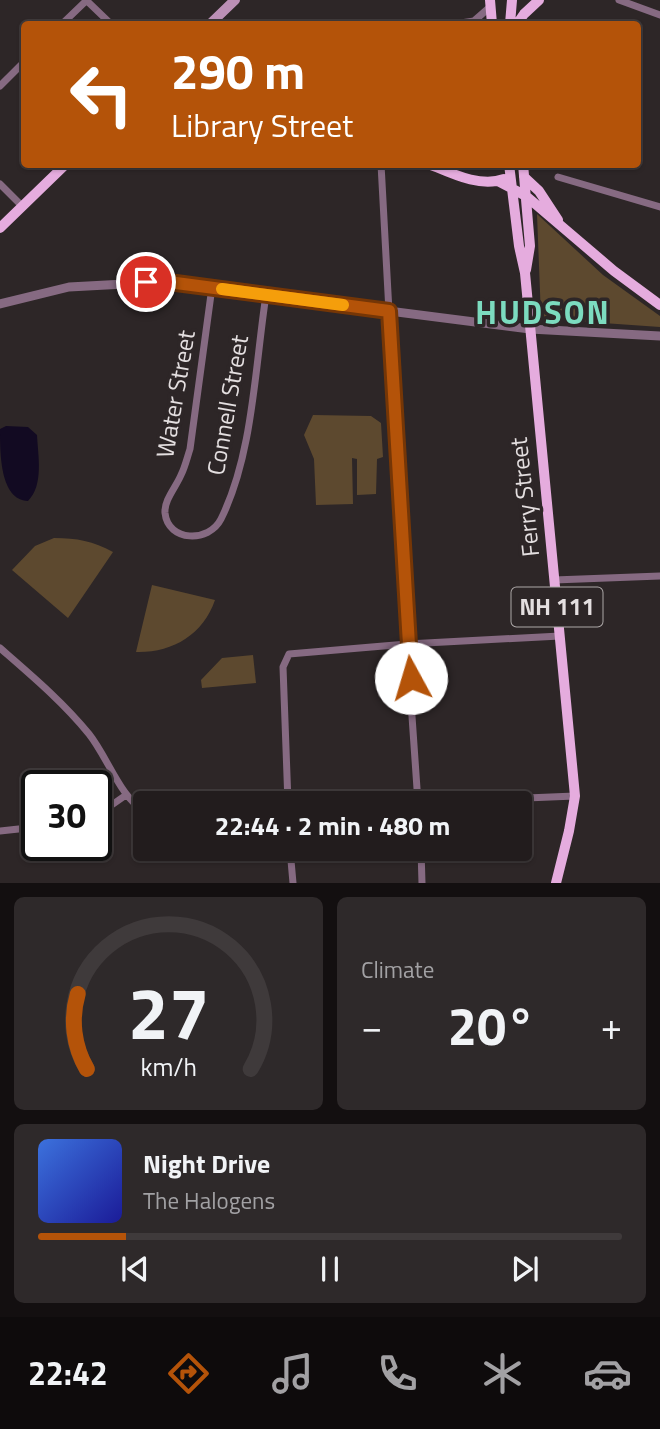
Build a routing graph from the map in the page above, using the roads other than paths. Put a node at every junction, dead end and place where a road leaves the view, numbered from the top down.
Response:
1 (87, 0) edge
2 (235, 0) edge
3 (512, 0) edge
4 (539, 0) edge
5 (619, 0) edge
6 (490, 4) edge
7 (660, 15) edge
8 (65, 21) edge
9 (108, 21) edge
10 (213, 21) edge
11 (474, 21) edge
12 (510, 21) edge
13 (519, 21) edge
14 (21, 65) edge
15 (0, 86) edge
16 (62, 168) edge
17 (381, 168) edge
18 (440, 168) edge
19 (523, 168) edge
20 (510, 176) edge
21 (524, 177) junction
22 (558, 177) dead end
23 (0, 184) edge
24 (526, 196) junction
25 (23, 207) junction
26 (660, 207) edge
27 (562, 225) junction
28 (0, 228) edge
29 (525, 273) junction
30 (212, 287) junction
31 (266, 295) junction
32 (0, 304) edge
33 (660, 305) edge
34 (389, 311) junction
35 (530, 329) junction
36 (660, 336) edge
37 (186, 535) joint
38 (660, 576) edge
39 (554, 580) junction
40 (560, 636) junction
41 (407, 644) junction
42 (0, 648) edge
43 (288, 791) edge
44 (417, 791) edge
45 (126, 795) junction
46 (575, 796) junction
47 (532, 798) edge
48 (133, 803) edge
49 (112, 805) edge
50 (21, 829) edge
51 (0, 831) edge
52 (291, 861) edge
53 (421, 861) edge
54 (293, 883) edge
55 (422, 883) edge
56 (556, 883) edge

1 - 8 street
1 - 9 street
2 - 10 main road
3 - 12 main road
4 - 13 main road
5 - 7 street
6 - 11 street
14 - 15 street
16 - 25 main road
17 - 34 street
18 - 20 main road
19 - 21 main road, Ferry Street / NH 111
20 - 21 main road
20 - 24 main road
20 - 29 main road, Ferry Street / NH 111
21 - 24 main road, Ferry Street / NH 111
21 - 27 main road
22 - 26 street
23 - 25 street
24 - 27 main road
24 - 29 main road, Ferry Street / NH 111
25 - 28 main road
27 - 33 main road
29 - 35 main road, Ferry Street / NH 111
30 - 31 street
30 - 32 street
30 - 37 street, Water Street
31 - 34 street
31 - 37 street, Connell Street
34 - 35 street
34 - 41 street
35 - 36 street
35 - 39 main road, Ferry Street / NH 111
38 - 39 street
39 - 40 main road, Ferry Street / NH 111
40 - 41 street
40 - 46 main road, Ferry Street / NH 111
41 - 43 street
41 - 44 street
42 - 45 street
45 - 48 street
45 - 49 street
46 - 47 street
46 - 56 main road, Ferry Street / NH 111
50 - 51 street
52 - 54 street
53 - 55 street

